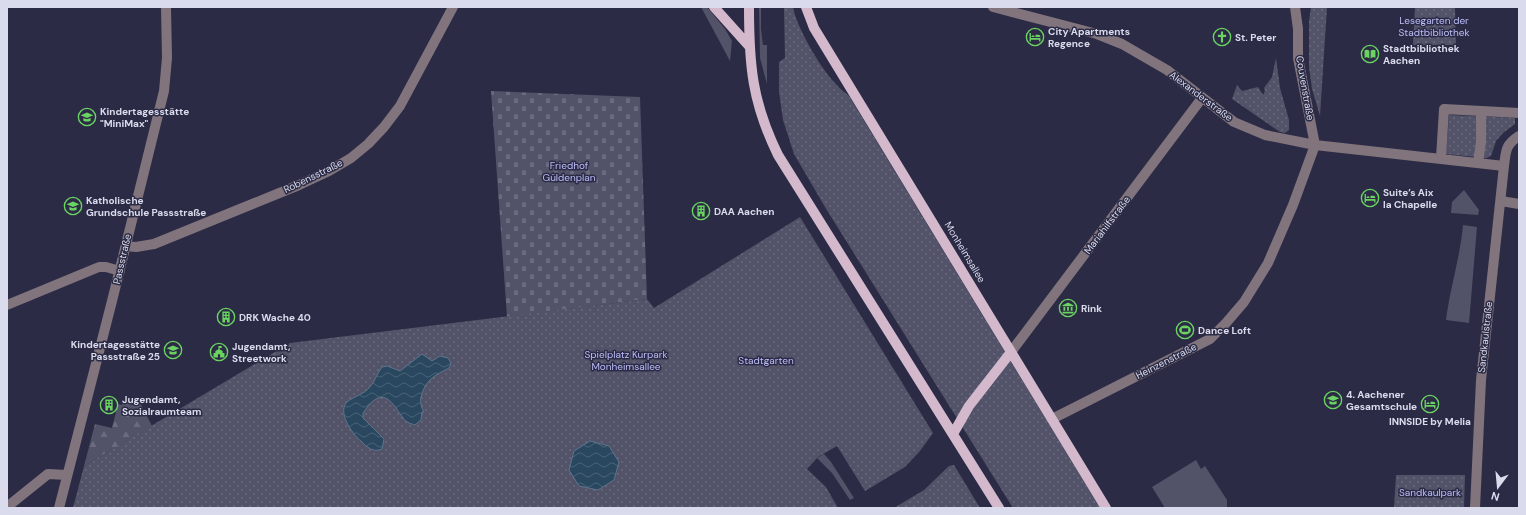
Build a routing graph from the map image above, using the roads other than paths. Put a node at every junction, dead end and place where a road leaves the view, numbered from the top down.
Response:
1 (166, 7) edge
2 (453, 7) edge
3 (714, 7) edge
4 (749, 7) edge
5 (806, 7) edge
6 (993, 7) edge
7 (1295, 7) edge
8 (749, 46) junction
9 (1202, 98) junction
10 (1481, 111) junction
11 (1519, 113) edge
12 (1519, 136) edge
13 (1315, 145) junction
14 (1441, 158) junction
15 (1478, 163) junction
16 (1504, 166) junction
17 (1501, 200) junction
18 (1519, 204) edge
19 (126, 246) junction
20 (120, 271) junction
21 (7, 305) edge
22 (1011, 352) junction
23 (1052, 420) junction
24 (953, 434) junction
25 (67, 475) junction
26 (7, 507) edge
27 (59, 508) edge
28 (999, 508) edge
29 (1106, 508) edge
30 (1475, 508) edge

1 - 19 street, Passstraße
2 - 19 street, Robensstraße
3 - 8 main road
4 - 8 main road
5 - 22 main road, Monheimsallee
6 - 9 street, Alexanderstraße
7 - 13 street, Couvenstraße
8 - 24 main road
9 - 13 street, Alexanderstraße
9 - 22 street, Mariahilfstraße
10 - 11 street
10 - 14 street
10 - 15 street
12 - 16 street
13 - 14 street, Alexanderstraße
13 - 23 street, Heinzenstraße
14 - 15 street, Alexanderstraße
15 - 16 street, Alexanderstraße
16 - 17 street, Sandkaulstraße
17 - 18 street
17 - 30 street, Sandkaulstraße
19 - 20 street, Passstraße
20 - 21 street
20 - 25 street, Passstraße
22 - 23 main road, Monheimsallee
22 - 24 main road
23 - 29 main road, Monheimsallee
24 - 28 main road
25 - 26 street
25 - 27 street, Passstraße

